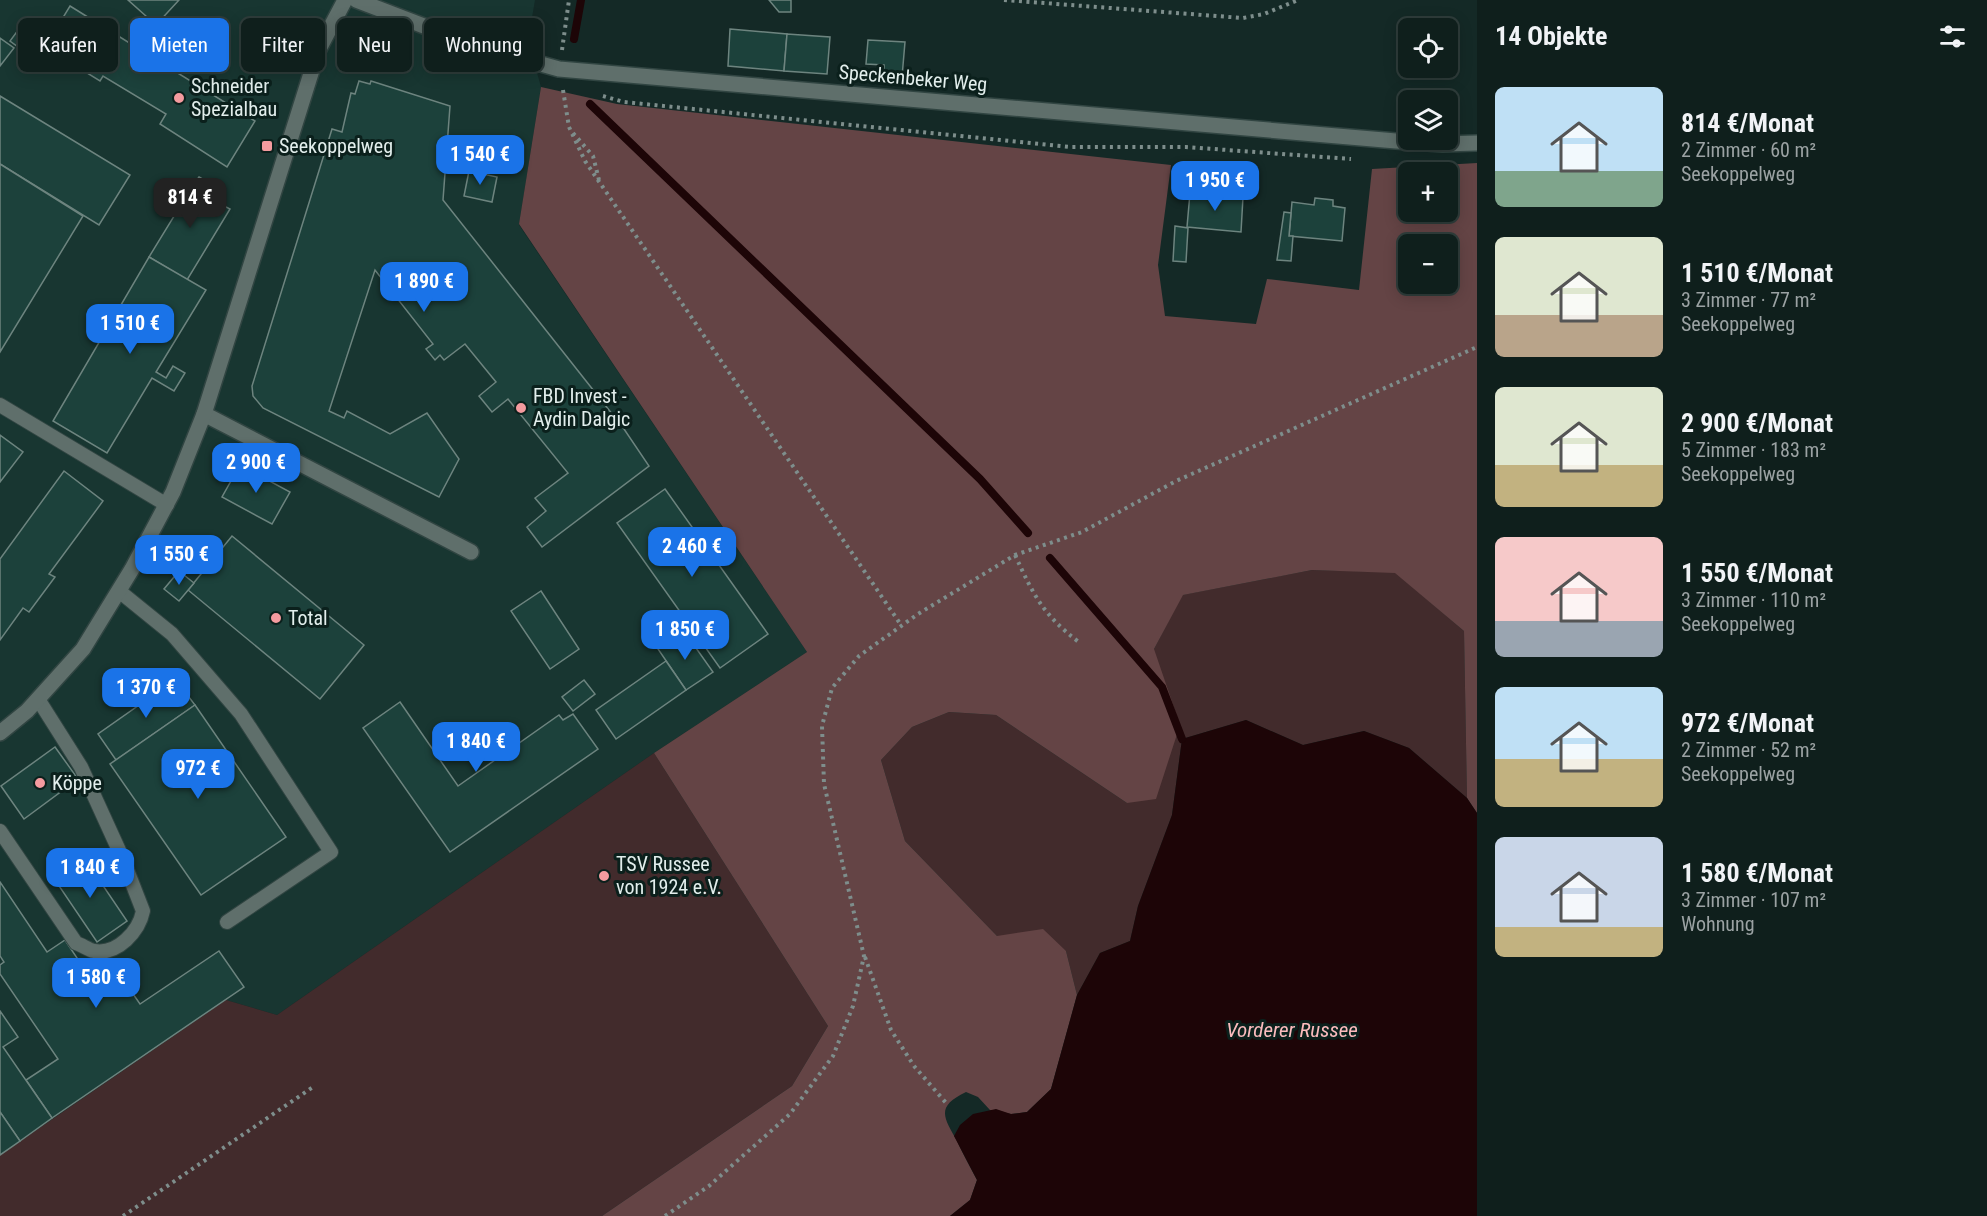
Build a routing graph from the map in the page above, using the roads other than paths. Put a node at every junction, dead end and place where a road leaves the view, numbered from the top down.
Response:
1 (345, 0) edge
2 (356, 0) edge
3 (1477, 142) edge
4 (0, 405) edge
5 (204, 414) junction
6 (166, 506) junction
7 (471, 552) dead end
8 (119, 591) junction
9 (38, 699) junction
10 (0, 733) edge
11 (0, 831) edge
12 (227, 922) dead end

1 - 5 street
2 - 3 street, Speckenbeker Weg
4 - 6 lane
5 - 6 street
5 - 7 street
6 - 8 street
8 - 9 street
8 - 12 lane
9 - 10 street
9 - 11 lane

